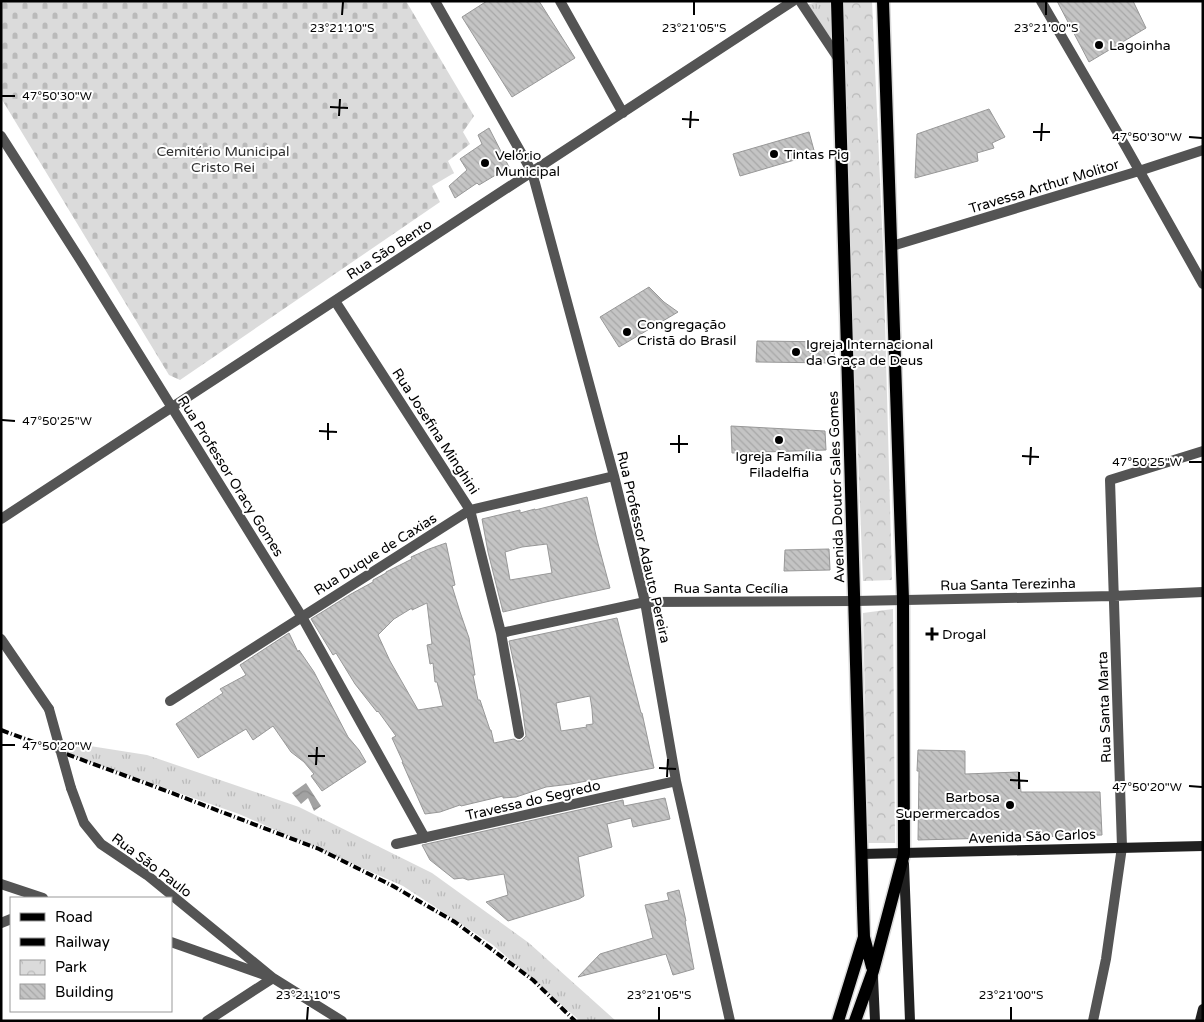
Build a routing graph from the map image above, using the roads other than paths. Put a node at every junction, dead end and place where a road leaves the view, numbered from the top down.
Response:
1 (436, 1) edge
2 (560, 1) edge
3 (793, 1) edge
4 (800, 1) edge
5 (837, 1) edge
6 (883, 1) edge
7 (1042, 1) edge
8 (838, 58) junction
9 (623, 113) junction
10 (1, 136) edge
11 (1203, 150) edge
12 (1139, 171) junction
13 (532, 172) junction
14 (892, 246) junction
15 (1203, 284) edge
16 (335, 301) junction
17 (172, 408) junction
18 (1203, 451) edge
19 (614, 476) junction
20 (470, 510) junction
21 (1, 519) edge
22 (1203, 592) edge
23 (1114, 596) junction
24 (904, 600) junction
25 (855, 601) junction
26 (645, 602) junction
27 (302, 617) junction
28 (501, 633) junction
29 (1, 639) edge
30 (170, 701) dead end
31 (519, 734) dead end
32 (676, 781) junction
33 (425, 838) junction
34 (396, 844) dead end
35 (1203, 846) edge
36 (1122, 847) junction
37 (861, 854) junction
38 (904, 854) junction
39 (1, 884) edge
40 (40, 897) edge
41 (864, 937) junction
42 (172, 942) edge
43 (872, 970) junction
44 (272, 978) junction
45 (1203, 1009) edge
46 (207, 1021) edge
47 (342, 1021) edge
48 (730, 1021) edge
49 (838, 1021) edge
50 (855, 1021) edge
51 (875, 1021) edge
52 (910, 1021) edge
53 (1093, 1021) edge
54 (1200, 1021) edge

1 - 13 street, Rua Professor Adauto Pereira
2 - 9 street
3 - 9 street, Rua São Bento
4 - 8 street
5 - 8 main road, Avenida Doutor Sales Gomes
6 - 14 main road, Avenida Doutor Sales Gomes
7 - 12 street
8 - 25 main road, Avenida Doutor Sales Gomes
9 - 13 street, Rua São Bento
10 - 17 street, Rua Professor Oracy Gomes
11 - 12 street, Travessa Arthur Molitor
12 - 14 street, Travessa Arthur Molitor
12 - 15 street
13 - 16 street, Rua São Bento
13 - 19 street, Rua Professor Adauto Pereira
14 - 24 main road, Avenida Doutor Sales Gomes
16 - 17 street, Rua São Bento
16 - 20 street, Rua Josefina Minghini
17 - 21 street, Rua São Bento
17 - 27 street, Rua Professor Oracy Gomes
18 - 23 street, Rua Santa Marta
19 - 20 street, Rua Duque de Caxias
19 - 26 street, Rua Professor Adauto Pereira
20 - 27 street, Rua Duque de Caxias
20 - 28 street, Rua Josefina Minghini
22 - 23 street
23 - 24 street, Rua Santa Terezinha
23 - 36 street, Rua Santa Marta
24 - 25 street, Rua Santa Cecília
24 - 38 main road, Avenida Doutor Sales Gomes
25 - 26 street, Rua Santa Cecília
25 - 37 main road, Avenida Doutor Sales Gomes
26 - 28 street, Rua Santa Cecília
26 - 32 street, Rua Professor Adauto Pereira
27 - 30 street, Rua Duque de Caxias
27 - 33 street, Rua Professor Oracy Gomes
28 - 31 street, Rua Josefina Minghini
29 - 44 street, Rua São Paulo, bridge
32 - 33 street, Travessa do Segredo
32 - 48 street, Rua Professor Adauto Pereira
33 - 34 street, Travessa do Segredo
35 - 36 main road, Avenida São Carlos
36 - 38 main road, Avenida São Carlos
36 - 53 street, Rua Santa Marta
37 - 38 main road, Avenida São Carlos
37 - 41 main road, Avenida Doutor Sales Gomes
38 - 43 main road, Avenida Doutor Sales Gomes
38 - 52 main road, Avenida Doutor Sales Gomes
39 - 40 street
41 - 43 main road, Avenida Doutor Sales Gomes
41 - 49 main road
42 - 44 street
43 - 50 main road
43 - 51 main road, Avenida Doutor Sales Gomes
44 - 46 street
44 - 47 street
45 - 54 main road

